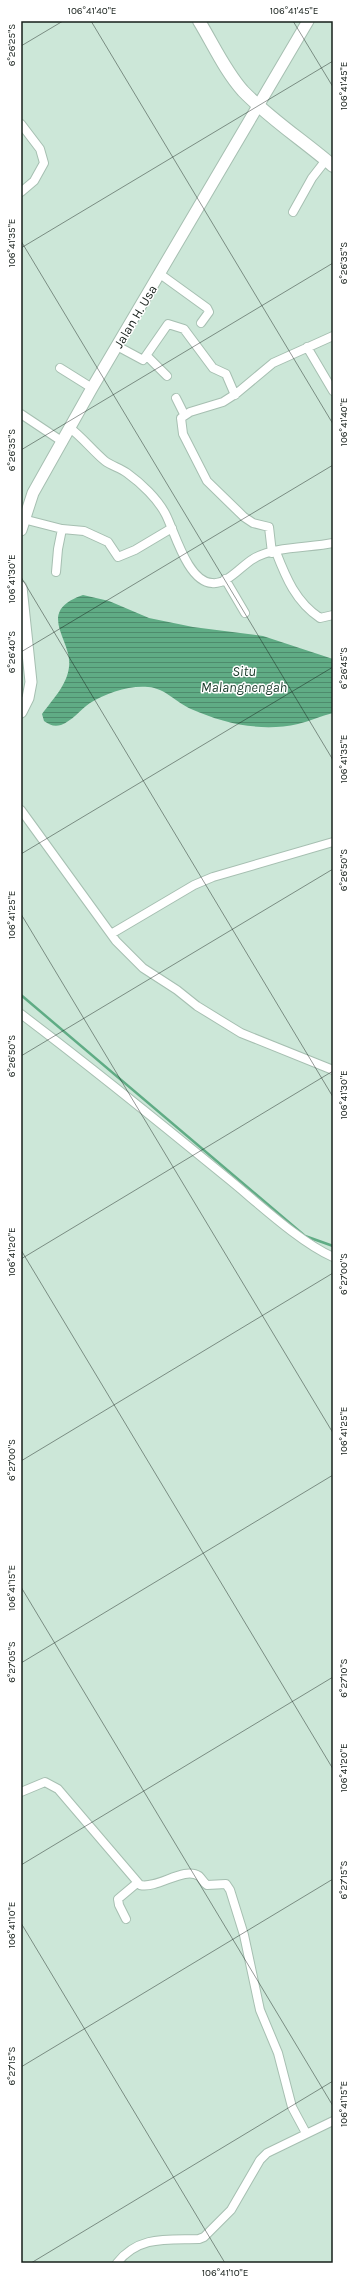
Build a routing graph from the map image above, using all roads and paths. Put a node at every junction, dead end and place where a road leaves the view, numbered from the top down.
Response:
1 (199, 21) edge
2 (308, 21) edge
3 (259, 107) junction
4 (21, 124) edge
5 (330, 163) edge
6 (21, 192) edge
7 (292, 212) dead end
8 (160, 274) junction
9 (201, 323) dead end
10 (333, 336) edge
11 (117, 346) junction
12 (307, 347) junction
13 (147, 356) junction
14 (60, 368) dead end
15 (167, 376) dead end
16 (92, 388) junction
17 (333, 391) edge
18 (235, 395) junction
19 (176, 398) dead end
20 (21, 414) edge
21 (184, 414) junction
22 (70, 428) junction
23 (62, 442) junction
24 (24, 508) edge
25 (23, 519) junction
26 (172, 528) junction
27 (62, 529) junction
28 (21, 530) edge
29 (333, 543) edge
30 (274, 552) junction
31 (56, 572) dead end
32 (225, 579) junction
33 (21, 587) edge
34 (22, 613) edge
35 (245, 613) dead end
36 (333, 615) edge
37 (21, 712) edge
38 (21, 810) edge
39 (333, 842) edge
40 (111, 934) junction
41 (21, 1014) edge
42 (333, 1070) edge
43 (333, 1257) edge
44 (21, 1792) edge
45 (137, 1883) junction
46 (126, 1919) dead end
47 (333, 2120) edge
48 (306, 2133) junction
49 (118, 2263) edge

1 - 3 main road
2 - 3 street, Jalan H. Usa
3 - 5 main road
3 - 8 street, Jalan H. Usa
4 - 6 street
5 - 7 street
8 - 9 street
8 - 11 street, Jalan H. Usa
10 - 12 street
11 - 13 street
11 - 16 street, Jalan H. Usa
12 - 17 street
12 - 18 street
13 - 15 street
13 - 18 street
14 - 16 street
16 - 22 street, Jalan H. Usa
18 - 21 street
19 - 21 street
20 - 23 street
21 - 30 street
22 - 23 street, Jalan H. Usa
22 - 26 street
23 - 24 street, Jalan H. Usa
24 - 25 street, Jalan H. Usa
25 - 27 street
25 - 28 street, Jalan H. Usa
26 - 27 street
26 - 32 street
27 - 31 street
29 - 30 street
30 - 32 street
30 - 36 street
32 - 35 street
33 - 34 street
34 - 37 street
38 - 40 street
39 - 40 street
40 - 42 street
41 - 43 street
44 - 45 street
45 - 46 street
45 - 48 street
47 - 48 street
48 - 49 street

